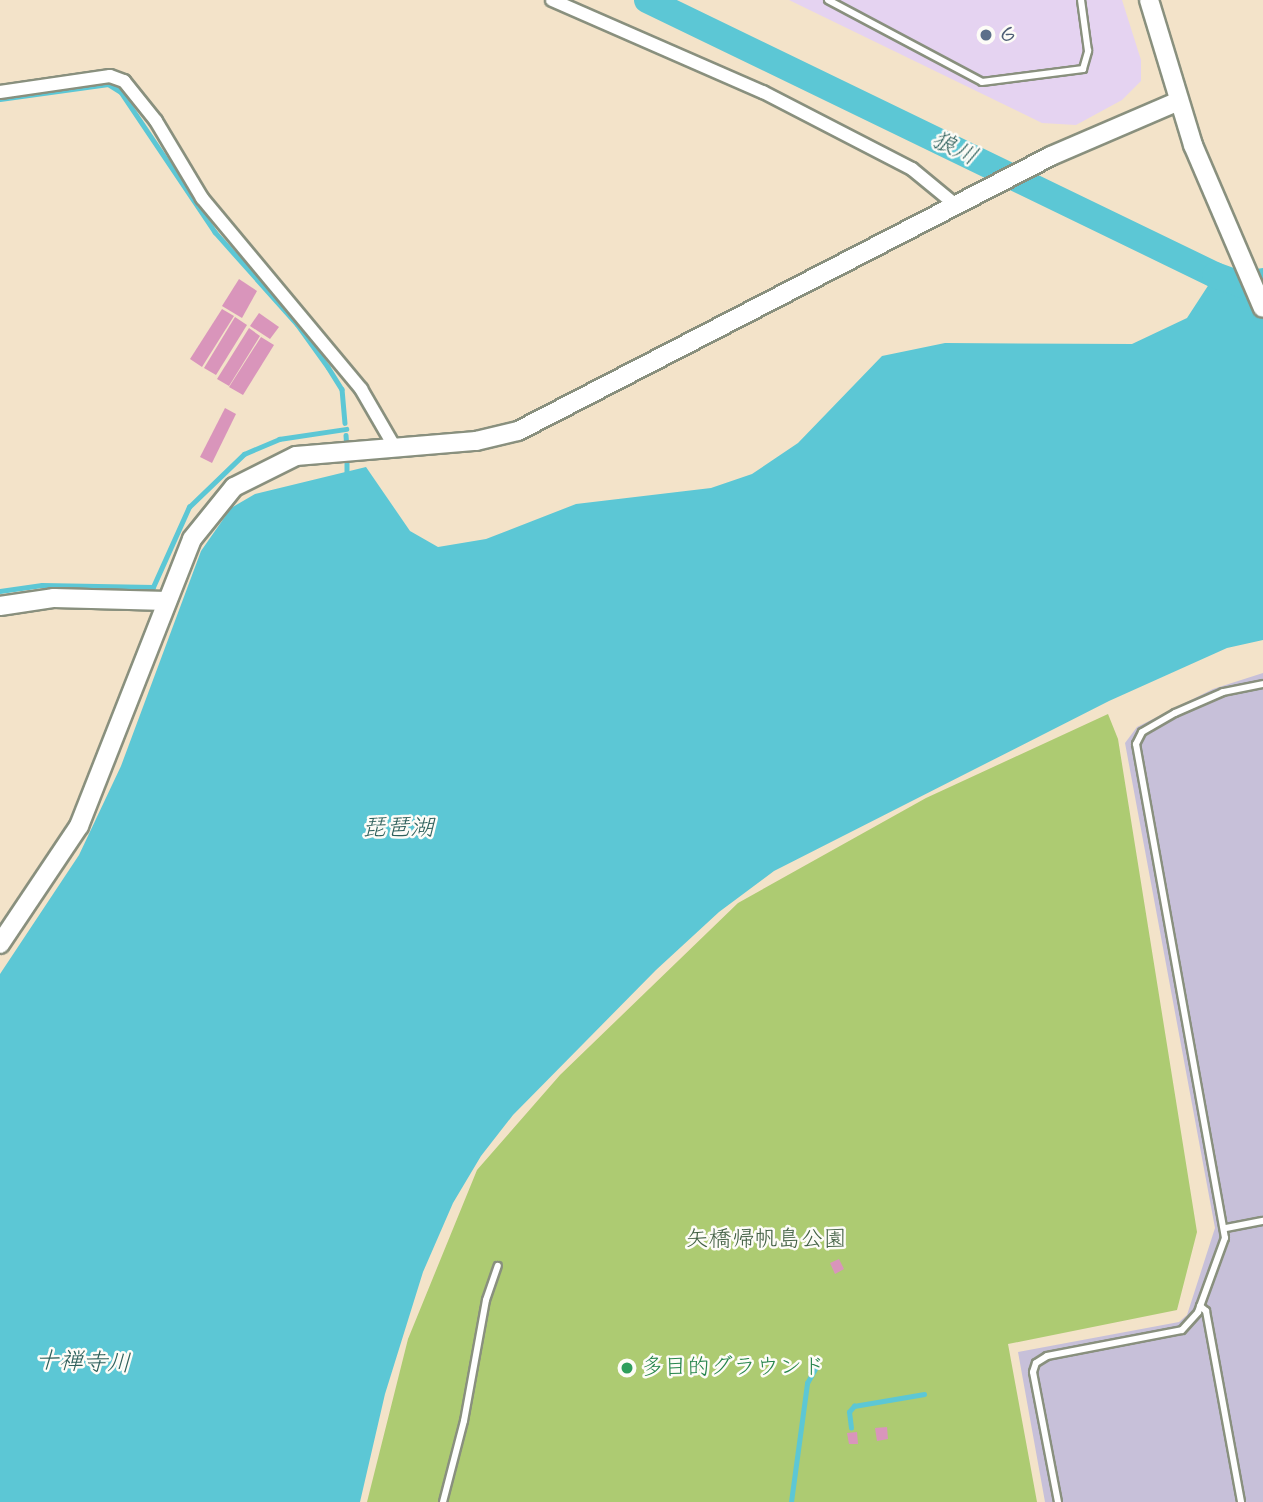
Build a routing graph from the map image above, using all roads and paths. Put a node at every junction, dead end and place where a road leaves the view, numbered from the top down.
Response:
1 (552, 0) edge
2 (828, 0) edge
3 (1081, 0) edge
4 (1149, 0) edge
5 (0, 92) edge
6 (1179, 101) junction
7 (957, 206) junction
8 (1263, 308) edge
9 (394, 446) junction
10 (167, 601) junction
11 (0, 606) edge
12 (1262, 684) edge
13 (1263, 695) edge
14 (0, 944) edge
15 (1263, 1221) edge
16 (1226, 1228) junction
17 (498, 1266) dead end
18 (1200, 1306) junction
19 (443, 1502) edge
20 (1058, 1502) edge
21 (1241, 1502) edge

1 - 7 street
2 - 3 lane
4 - 6 street
5 - 9 street
6 - 7 street
6 - 8 street
7 - 9 street
9 - 10 street
10 - 11 street
10 - 14 street
12 - 13 lane
12 - 16 lane
15 - 16 lane
16 - 18 lane
17 - 19 lane
18 - 20 lane
18 - 21 lane

